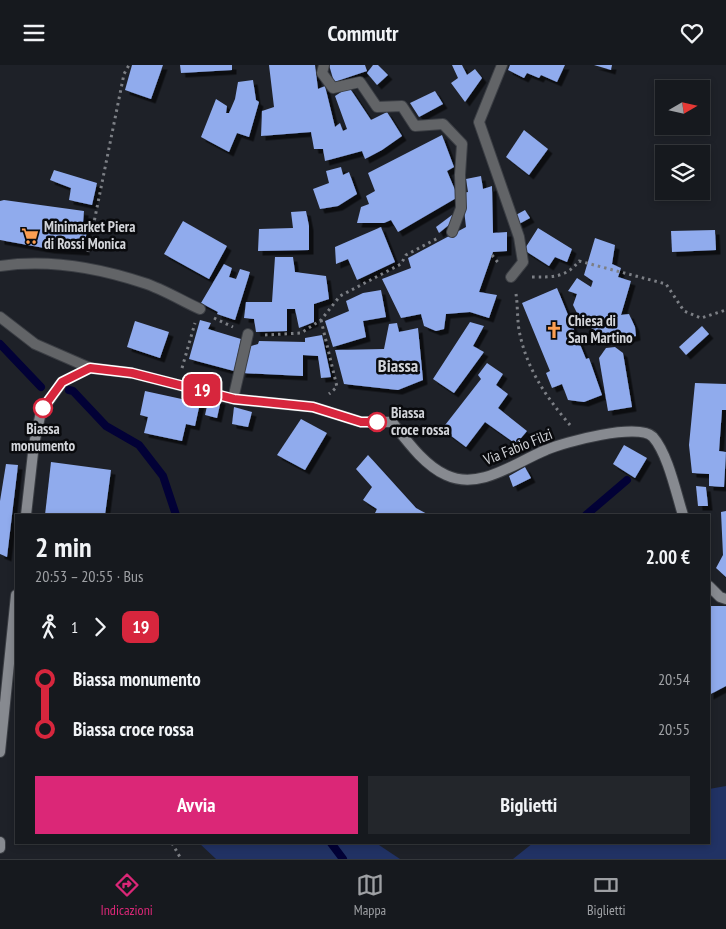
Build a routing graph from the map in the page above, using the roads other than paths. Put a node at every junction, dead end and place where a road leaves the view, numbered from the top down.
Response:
1 (324, 65) edge
2 (502, 65) edge
3 (452, 231) road end
4 (0, 266) edge
5 (512, 277) road end
6 (200, 309) road end
7 (0, 317) edge
8 (248, 334) road end
9 (90, 368) junction
10 (234, 399) junction
11 (26, 514) edge
12 (683, 514) edge
13 (710, 587) edge
14 (726, 599) edge
15 (15, 605) edge
16 (0, 751) edge
17 (0, 842) edge
18 (0, 848) edge

1 - 3 street
2 - 5 street
4 - 6 street
7 - 9 street
8 - 10 street
9 - 10 street, Via Fabio Filzi
9 - 11 street
10 - 12 street, Via Fabio Filzi
13 - 14 street
15 - 16 street
17 - 18 street

